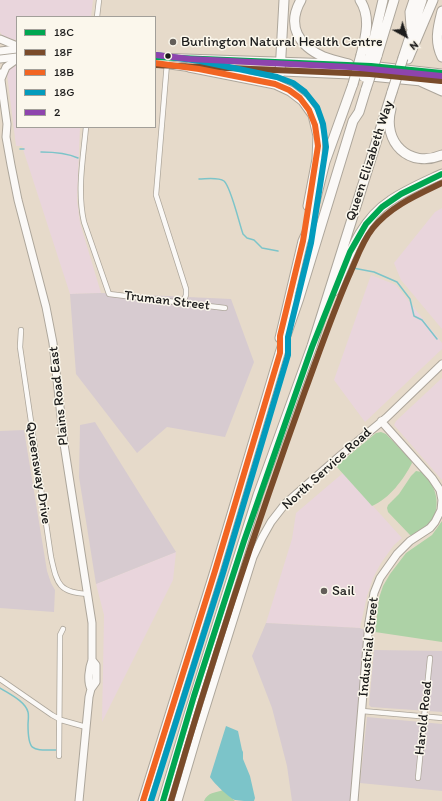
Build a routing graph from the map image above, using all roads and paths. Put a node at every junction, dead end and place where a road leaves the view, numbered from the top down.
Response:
1 (99, 0) edge
2 (284, 0) edge
3 (302, 0) edge
4 (360, 0) edge
5 (383, 0) edge
6 (394, 0) edge
7 (414, 0) edge
8 (422, 0) edge
9 (433, 0) edge
10 (442, 11) edge
11 (97, 16) edge
12 (411, 32) junction
13 (0, 40) edge
14 (16, 46) edge
15 (16, 49) edge
16 (0, 50) edge
17 (369, 56) junction
18 (156, 57) edge
19 (442, 57) edge
20 (16, 58) edge
21 (405, 58) junction
22 (0, 59) edge
23 (16, 59) edge
24 (168, 61) junction
25 (280, 62) junction
26 (156, 63) edge
27 (348, 64) junction
28 (189, 67) junction
29 (280, 72) junction
30 (442, 73) edge
31 (0, 77) edge
32 (422, 82) junction
33 (442, 84) edge
34 (360, 86) junction
35 (394, 90) junction
36 (442, 91) edge
37 (0, 126) edge
38 (86, 128) edge
39 (6, 136) junction
40 (442, 155) edge
41 (442, 174) edge
42 (303, 241) junction
43 (183, 303) junction
44 (225, 308) dead end
45 (21, 330) dead end
46 (312, 346) junction
47 (280, 353) junction
48 (442, 364) edge
49 (381, 421) junction
50 (88, 594) junction
51 (63, 629) dead end
52 (430, 658) dead end
53 (0, 679) edge
54 (362, 711) junction
55 (424, 717) junction
56 (442, 718) edge
57 (60, 720) junction
58 (86, 727) junction
59 (59, 756) dead end
60 (418, 778) dead end
61 (79, 801) edge
62 (143, 801) edge
63 (164, 801) edge
64 (178, 801) edge
65 (354, 801) edge

1 - 11 street
2 - 25 highway
3 - 27 highway
4 - 17 highway
5 - 17 highway
6 - 17 highway, Queen Elizabeth Way
7 - 12 highway, Queen Elizabeth Way
8 - 12 highway
9 - 21 highway
10 - 19 highway
12 - 21 highway, Queen Elizabeth Way
13 - 14 main road
15 - 16 main road
17 - 34 highway, bridge
17 - 34 highway, Queen Elizabeth Way, bridge
18 - 24 main road
20 - 22 main road
21 - 35 highway, Queen Elizabeth Way, bridge
23 - 31 main road
24 - 25 main road
24 - 26 main road
24 - 28 main road
24 - 43 street
25 - 27 main road
25 - 29 highway
27 - 30 main road
28 - 29 main road
28 - 42 highway
29 - 32 main road
31 - 39 main road, Plains Road East
32 - 33 main road
32 - 36 highway
34 - 42 highway
34 - 47 highway, Queen Elizabeth Way
35 - 40 highway
35 - 46 highway, Queen Elizabeth Way
37 - 39 main road, Plains Road East
38 - 43 street, Truman Street
39 - 50 main road, Plains Road East
41 - 46 highway
42 - 47 highway
43 - 44 street, Truman Street
45 - 50 street, Queensway Drive
46 - 63 highway, Queen Elizabeth Way
47 - 62 highway, Queen Elizabeth Way
48 - 49 main road, North Service Road
49 - 54 main road, Industrial Street
49 - 64 main road, North Service Road
50 - 58 main road, Plains Road East
51 - 57 street
52 - 55 street, Harold Road
53 - 57 street
54 - 55 street
54 - 65 main road, Industrial Street
55 - 56 street
55 - 60 street, Harold Road
57 - 58 street
57 - 59 street
58 - 61 main road

